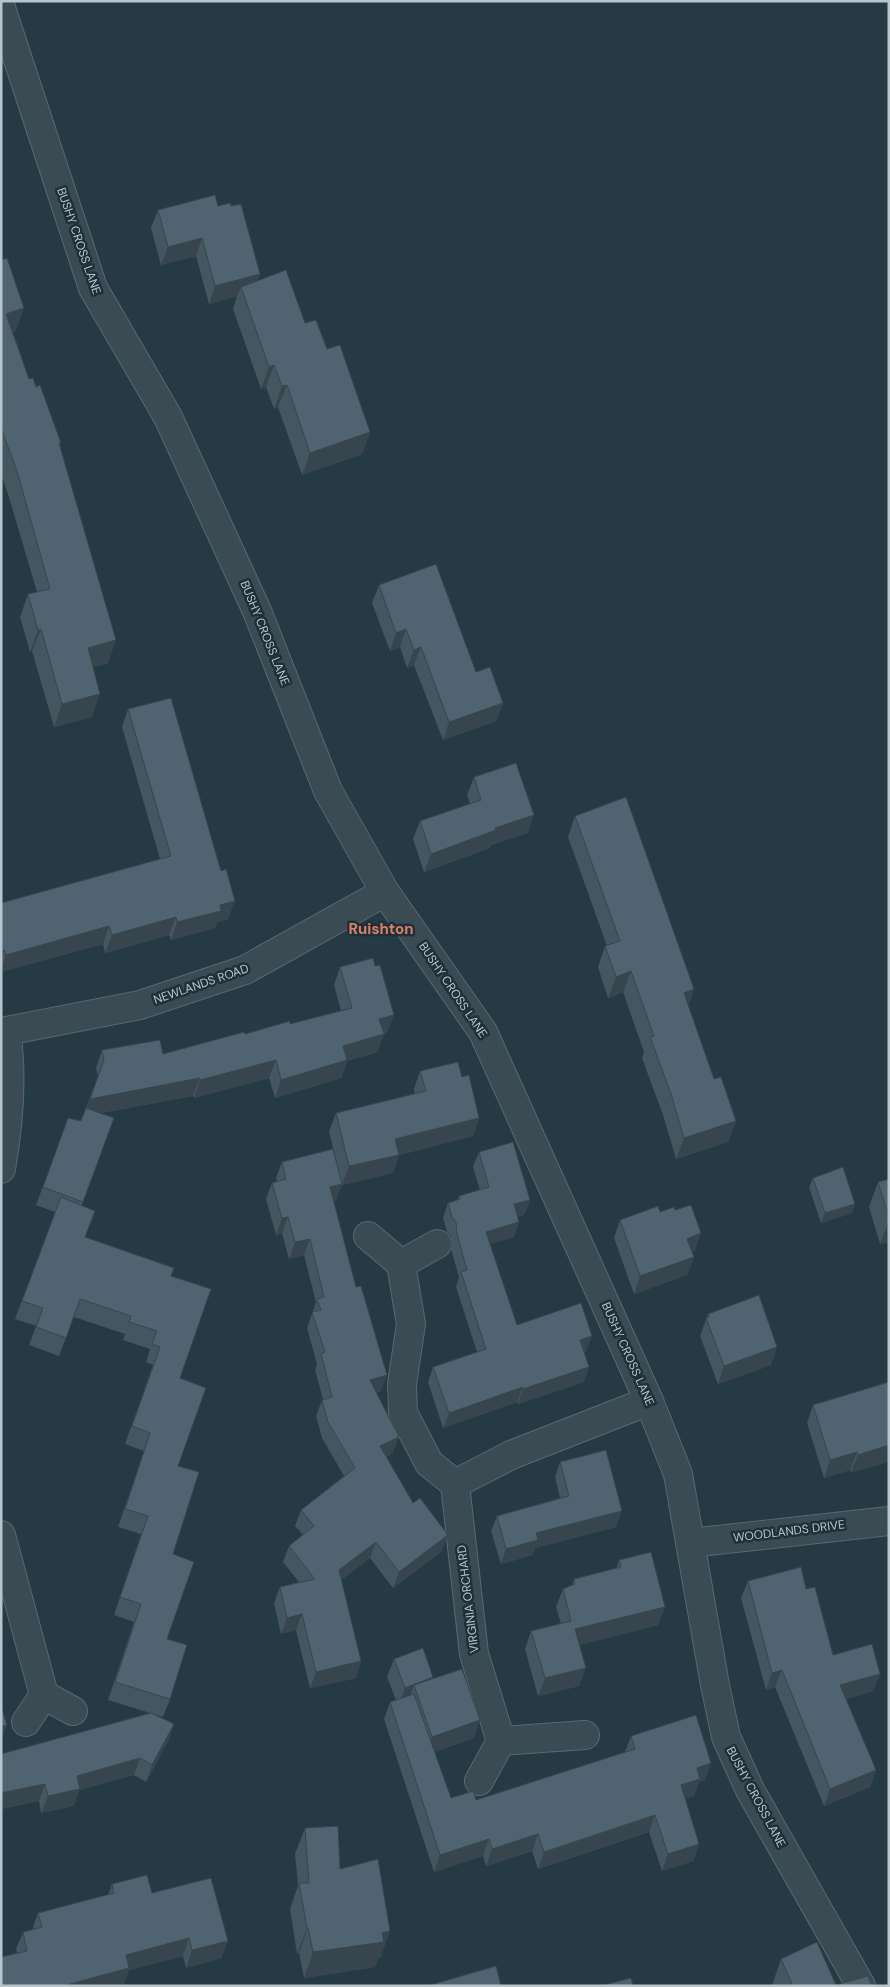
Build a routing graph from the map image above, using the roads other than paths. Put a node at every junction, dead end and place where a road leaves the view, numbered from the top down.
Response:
1 (1, 8) edge
2 (9, 61) edge
3 (385, 892) junction
4 (4, 1031) edge
5 (1, 1169) edge
6 (368, 1236) dead end
7 (437, 1244) dead end
8 (400, 1264) junction
9 (649, 1401) junction
10 (454, 1484) junction
11 (889, 1521) edge
12 (1, 1535) edge
13 (690, 1543) junction
14 (44, 1695) junction
15 (73, 1711) dead end
16 (26, 1722) dead end
17 (585, 1735) dead end
18 (501, 1741) junction
19 (479, 1781) dead end
20 (861, 1986) edge

1 - 2 street, BUSHY CROSS LANE
2 - 3 street, BUSHY CROSS LANE
3 - 4 street, NEWLANDS ROAD
3 - 9 street, BUSHY CROSS LANE
4 - 5 street
6 - 8 street
7 - 8 street
8 - 10 street
9 - 10 street
9 - 13 street, BUSHY CROSS LANE
10 - 18 street, VIRGINIA ORCHARD
11 - 13 street, WOODLANDS DRIVE
12 - 14 street
13 - 20 street, BUSHY CROSS LANE
14 - 15 street
14 - 16 street
17 - 18 street
18 - 19 street

